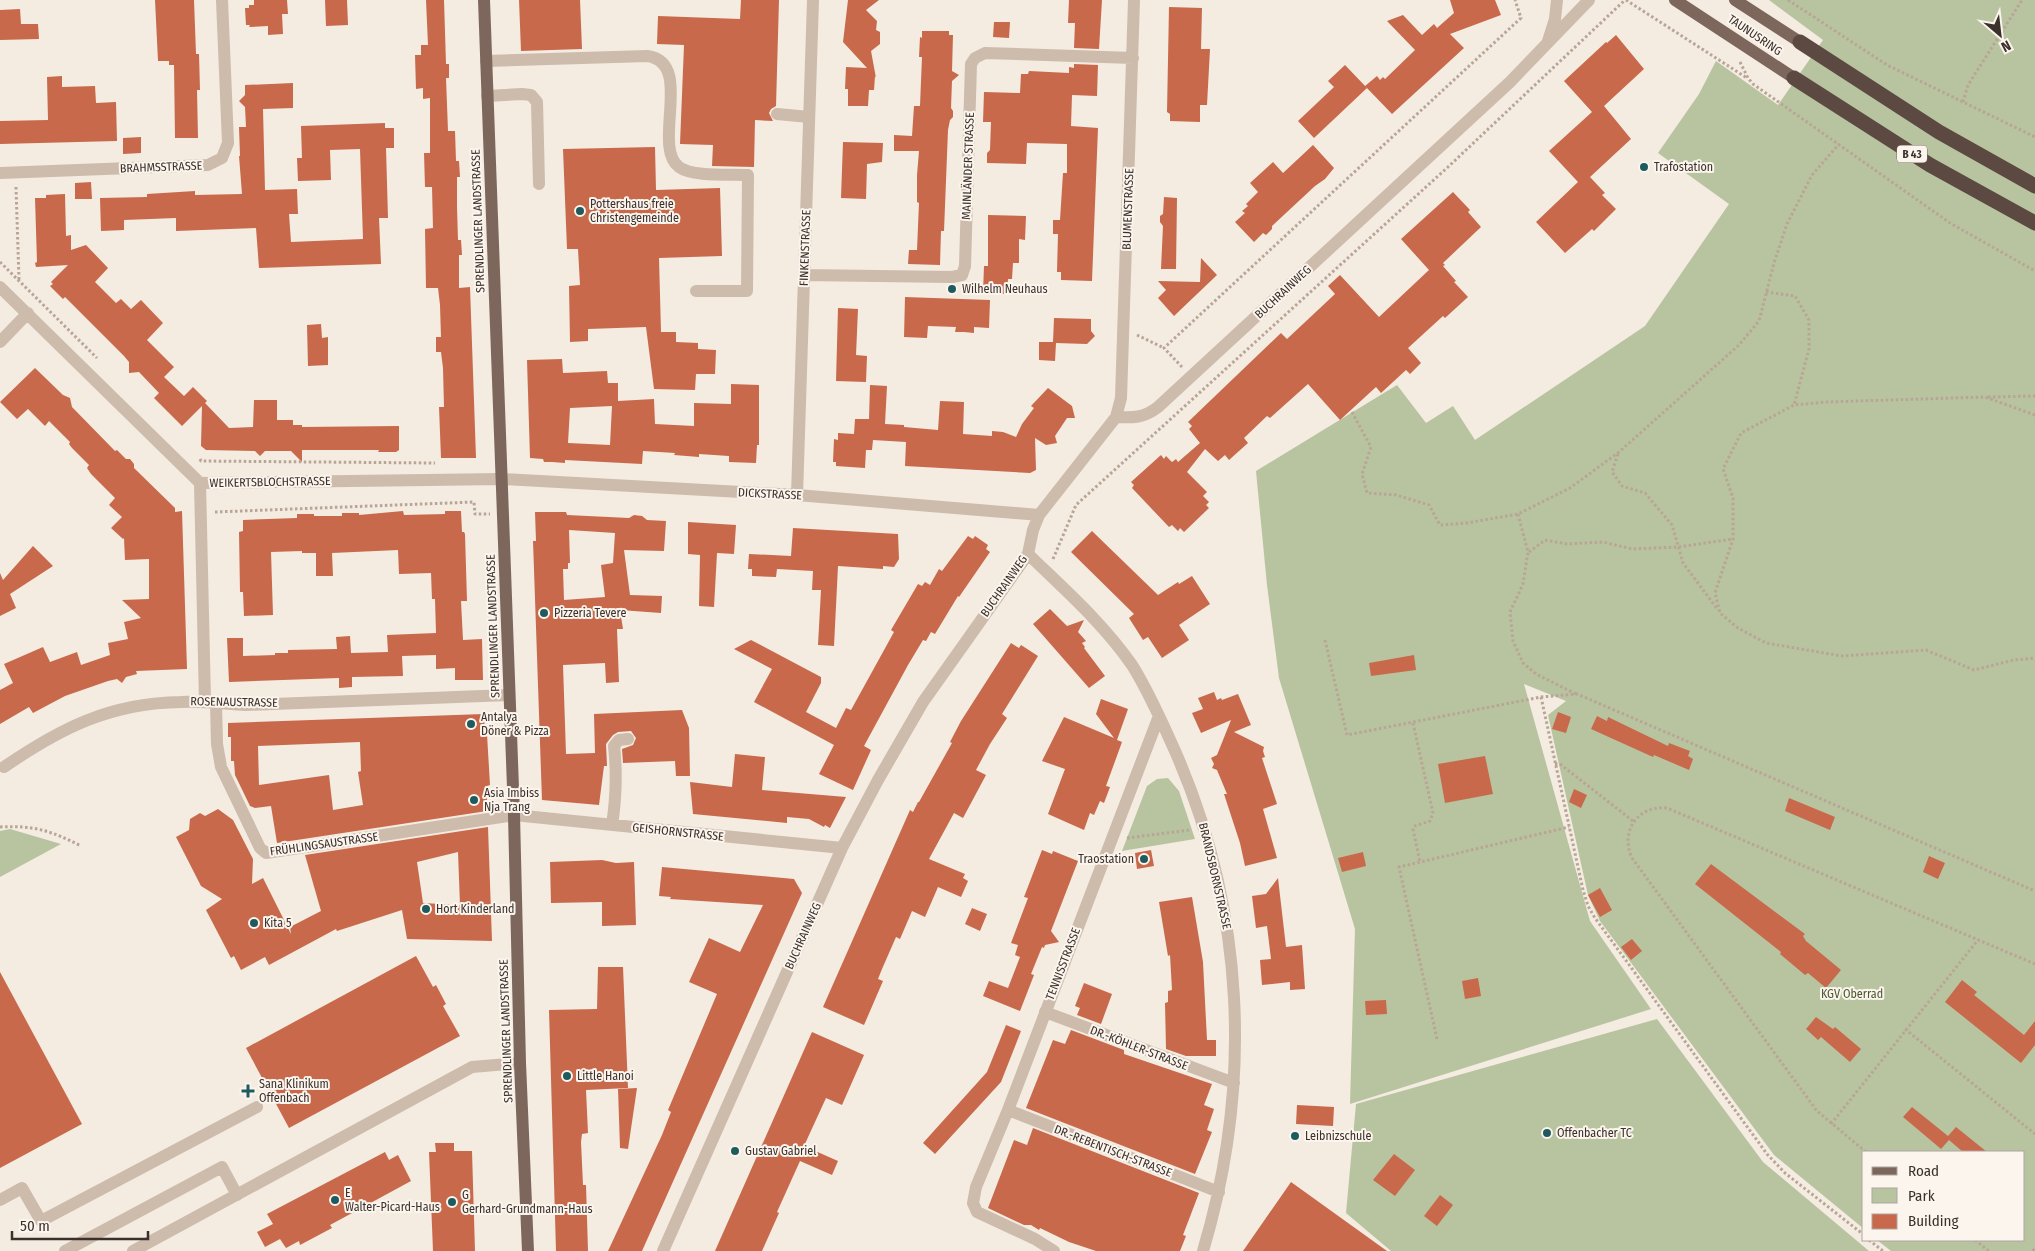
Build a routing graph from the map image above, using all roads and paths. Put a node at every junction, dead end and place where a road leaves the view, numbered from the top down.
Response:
1 (222, 0) edge
2 (484, 0) edge
3 (813, 0) edge
4 (1134, 0) edge
5 (1515, 0) edge
6 (1557, 0) edge
7 (1589, 0) edge
8 (1625, 0) edge
9 (1675, 0) edge
10 (1735, 0) edge
11 (1788, 0) edge
12 (2022, 0) edge
13 (1739, 42) junction
14 (1800, 42) joint
15 (1546, 47) junction
16 (1133, 58) junction
17 (486, 60) junction
18 (1748, 78) junction
19 (1794, 78) joint
20 (487, 96) junction
21 (1963, 102) junction
22 (777, 114) dead end
23 (809, 117) junction
24 (2035, 137) edge
25 (1839, 144) junction
26 (0, 173) edge
27 (15, 173) junction
28 (539, 184) dead end
29 (2035, 186) edge
30 (2035, 223) edge
31 (0, 262) edge
32 (2035, 271) edge
33 (804, 275) junction
34 (19, 281) junction
35 (0, 287) edge
36 (696, 291) dead end
37 (1766, 292) junction
38 (28, 313) junction
39 (1124, 329) junction
40 (0, 342) edge
41 (1164, 348) junction
42 (104, 365) dead end
43 (1191, 376) junction
44 (1204, 391) junction
45 (2035, 396) edge
46 (1985, 397) junction
47 (1794, 405) junction
48 (1352, 412) dead end
49 (2035, 415) edge
50 (1116, 417) junction
51 (1619, 452) junction
52 (194, 454) dead end
53 (441, 463) dead end
54 (502, 480) junction
55 (200, 483) junction
56 (797, 495) junction
57 (201, 513) junction
58 (503, 514) junction
59 (1518, 514) junction
60 (1039, 515) junction
61 (1732, 539) junction
62 (1678, 547) junction
63 (1528, 552) junction
64 (1028, 554) junction
65 (1045, 570) junction
66 (1720, 613) junction
67 (1325, 640) dead end
68 (2035, 658) edge
69 (510, 694) junction
70 (1576, 694) junction
71 (1541, 697) junction
72 (210, 702) junction
73 (1159, 716) junction
74 (1413, 723) junction
75 (628, 739) dead end
76 (1556, 764) junction
77 (4, 767) dead end
78 (514, 815) junction
79 (1633, 821) junction
80 (612, 825) junction
81 (0, 827) edge
82 (1569, 827) junction
83 (1204, 828) junction
84 (1111, 840) junction
85 (81, 846) dead end
86 (842, 848) junction
87 (1420, 862) junction
88 (2035, 891) edge
89 (1978, 940) junction
90 (2035, 964) edge
91 (1045, 1012) junction
92 (1905, 1029) junction
93 (1437, 1038) dead end
94 (520, 1064) junction
95 (1234, 1083) junction
96 (258, 1107) dead end
97 (1008, 1110) junction
98 (1831, 1124) junction
99 (2035, 1134) edge
100 (1865, 1151) edge
101 (1219, 1192) junction
102 (237, 1195) junction
103 (0, 1200) edge
104 (1862, 1233) edge
105 (1870, 1241) edge
106 (1976, 1241) edge
107 (2035, 1248) edge
108 (65, 1251) edge
109 (133, 1251) edge
110 (528, 1251) edge
111 (663, 1251) edge
112 (1054, 1251) edge
113 (1203, 1251) edge
114 (1884, 1251) edge
115 (1989, 1251) edge
116 (2032, 1251) edge

1 - 27 street, BRAHMSSTRASSE
2 - 17 main road, SPRENDLINGER LANDSTRASSE
3 - 23 street, FINKENSTRASSE
4 - 16 street, BLUMENSTRASSE
5 - 41 path
6 - 15 street, BUCHRAINWEG
7 - 15 street, BUCHRAINWEG
8 - 18 path
8 - 44 path
9 - 13 main road, TAUNUSRING / B 43
10 - 14 main road, TAUNUSRING / B 43
11 - 21 path
12 - 21 path
13 - 18 path
13 - 19 main road, TAUNUSRING / B 43
14 - 29 highway, B 43
15 - 43 street, BUCHRAINWEG
16 - 33 street, MAINLÄNDER STRASSE
16 - 39 street, BLUMENSTRASSE
17 - 20 main road, SPRENDLINGER LANDSTRASSE
17 - 36 street
18 - 25 path
19 - 30 highway, B 43
20 - 28 street
20 - 54 main road, SPRENDLINGER LANDSTRASSE
21 - 24 path
22 - 23 street
23 - 33 street, FINKENSTRASSE
25 - 32 path
25 - 37 path
26 - 27 street, BRAHMSSTRASSE
27 - 34 path
31 - 34 path
33 - 56 street, FINKENSTRASSE
34 - 42 path
35 - 38 street, WEIKERTSBLOCHSTRASSE
37 - 47 path
37 - 51 path
38 - 40 street
38 - 55 street, WEIKERTSBLOCHSTRASSE
39 - 41 path
39 - 50 street, BLUMENSTRASSE
41 - 43 path
43 - 44 path
43 - 50 street, BUCHRAINWEG
44 - 65 path
45 - 46 path
46 - 47 path
46 - 49 path
47 - 61 path
48 - 59 path
50 - 60 street, BUCHRAINWEG
51 - 59 path
51 - 62 path
52 - 53 path
54 - 55 street, WEIKERTSBLOCHSTRASSE
54 - 56 street, DICKSTRASSE
54 - 58 main road, SPRENDLINGER LANDSTRASSE
55 - 57 street, FRÜHLINGSAUSTRASSE
56 - 60 street, DICKSTRASSE
57 - 58 path
57 - 72 street, FRÜHLINGSAUSTRASSE
58 - 69 main road, SPRENDLINGER LANDSTRASSE
59 - 63 path
60 - 64 street, BUCHRAINWEG
61 - 62 path
61 - 66 path
62 - 63 path
62 - 66 path
63 - 70 path
64 - 65 street, BRANDSBORNSTRASSE
64 - 86 street, BUCHRAINWEG
65 - 73 street, BRANDSBORNSTRASSE
66 - 68 path
67 - 74 path
69 - 72 street, ROSENAUSTRASSE
69 - 78 main road, SPRENDLINGER LANDSTRASSE
70 - 71 path
70 - 88 path
71 - 74 path
71 - 76 path
72 - 77 street, ROSENAUSTRASSE
72 - 78 street, FRÜHLINGSAUSTRASSE
73 - 83 street, BRANDSBORNSTRASSE
73 - 84 street, TENNISSTRASSE
74 - 87 path
75 - 80 street
76 - 79 path
76 - 82 path
78 - 80 street, GEISHORNSTRASSE
78 - 94 main road, SPRENDLINGER LANDSTRASSE
79 - 89 path
79 - 98 path
80 - 86 street, GEISHORNSTRASSE
81 - 85 path
82 - 87 path
82 - 104 path
83 - 84 path
83 - 95 street, BRANDSBORNSTRASSE
84 - 91 street, TENNISSTRASSE
86 - 111 street, BUCHRAINWEG
87 - 93 path
89 - 90 path
89 - 92 path
91 - 95 street, DR.-KÖHLER-STRASSE
91 - 97 street, TENNISSTRASSE
92 - 98 path
92 - 99 path
94 - 102 street
94 - 110 main road, SPRENDLINGER LANDSTRASSE
95 - 101 street, BRANDSBORNSTRASSE
96 - 103 street
97 - 101 street, DR.-REBENTISCH-STRASSE
97 - 112 street, TENNISSTRASSE
98 - 100 path
101 - 113 street, BRANDSBORNSTRASSE
102 - 108 street
102 - 109 street
105 - 114 path
106 - 115 path
107 - 116 path

